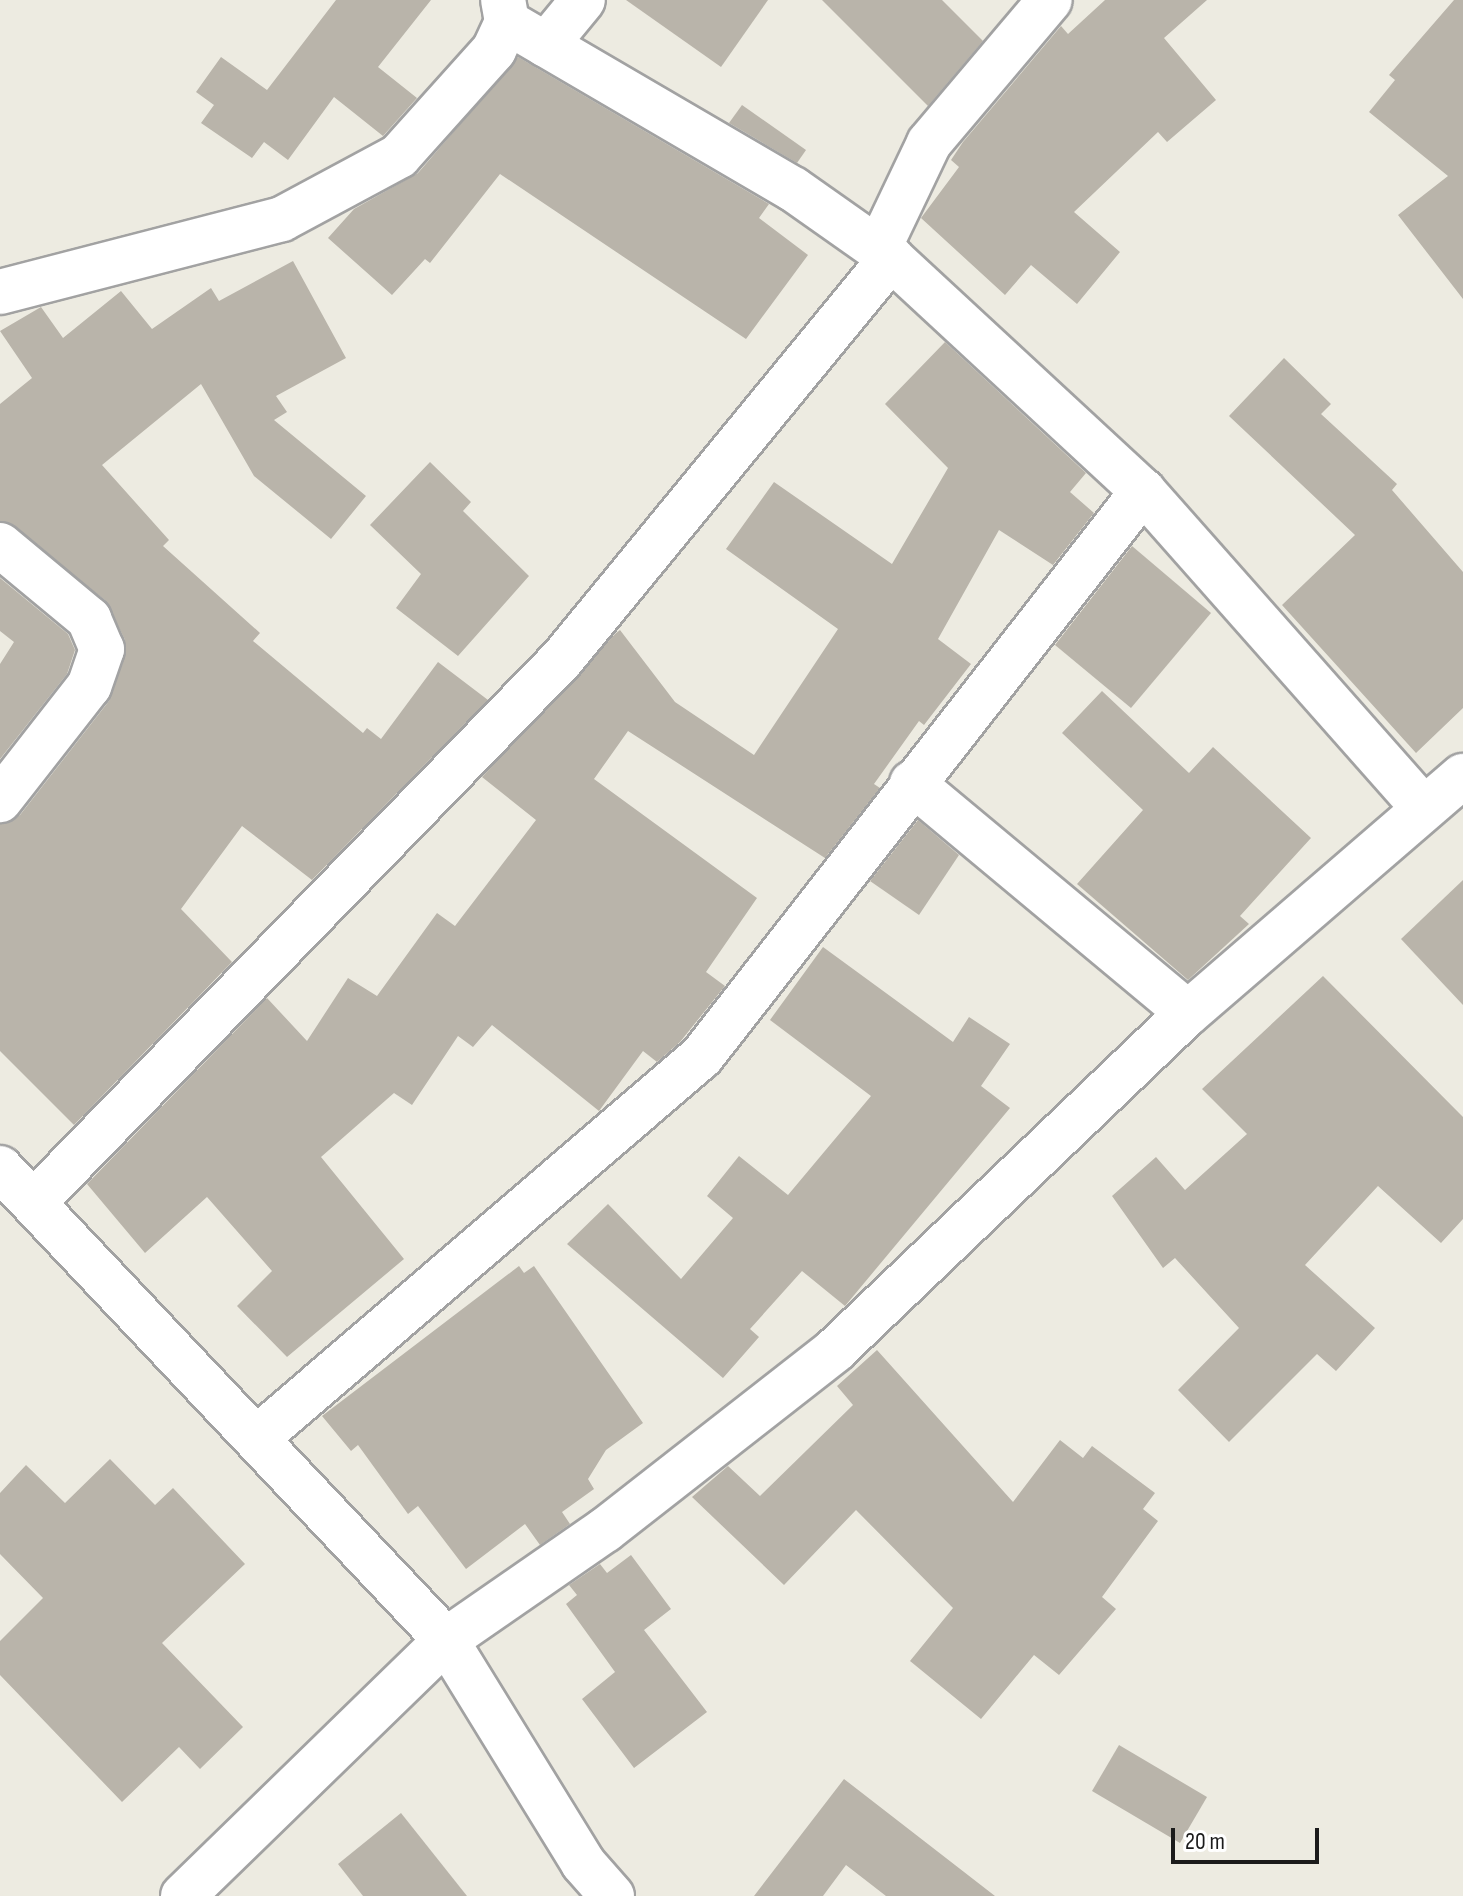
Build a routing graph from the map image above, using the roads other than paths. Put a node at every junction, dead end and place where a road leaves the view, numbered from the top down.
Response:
1 (583, 0) edge
2 (1050, 0) edge
3 (505, 11) edge
4 (546, 45) junction
5 (885, 253) junction
6 (0, 292) edge
7 (1143, 491) junction
8 (0, 545) edge
9 (1463, 776) edge
10 (912, 783) junction
11 (0, 800) edge
12 (1423, 808) junction
13 (1188, 1013) junction
14 (0, 1168) edge
15 (36, 1200) junction
16 (257, 1438) junction
17 (446, 1640) junction
18 (183, 1896) edge
19 (612, 1896) edge

1 - 4 street
2 - 5 street
3 - 4 street
3 - 6 street
4 - 5 street
5 - 7 street
5 - 15 street
7 - 10 street
7 - 12 street
8 - 11 street
9 - 12 street
10 - 13 street
10 - 16 street
12 - 13 street
13 - 17 street
14 - 15 street
15 - 16 street
16 - 17 street
17 - 18 street
17 - 19 street

